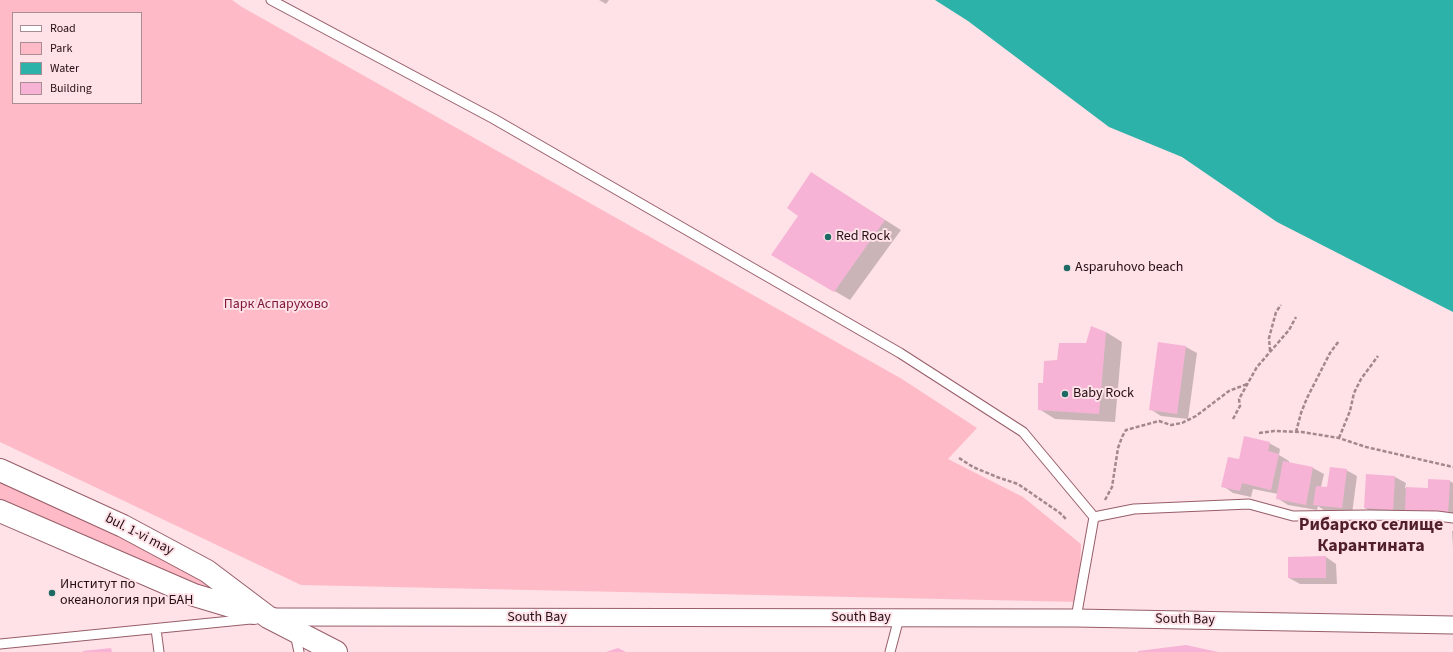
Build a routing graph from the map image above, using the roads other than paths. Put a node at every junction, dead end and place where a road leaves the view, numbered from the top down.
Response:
1 (271, 0) edge
2 (0, 470) edge
3 (0, 510) edge
4 (1094, 517) junction
5 (1453, 518) edge
6 (268, 617) junction
7 (899, 618) junction
8 (1076, 618) junction
9 (1453, 625) edge
10 (156, 628) junction
11 (294, 631) junction
12 (0, 644) edge
13 (159, 652) edge
14 (299, 652) edge
15 (336, 652) edge
16 (890, 652) edge

1 - 4 lane
2 - 6 main road, bul. 1-vi may
3 - 6 main road, bul. 1-vi may
4 - 5 lane
4 - 8 lane
6 - 7 street, South Bay
6 - 10 lane
6 - 11 main road, bul. 1-vi may
7 - 8 street, South Bay
7 - 16 lane
8 - 9 street, South Bay
10 - 12 lane
10 - 13 lane
11 - 14 lane
11 - 15 main road, bul. 1-vi may

